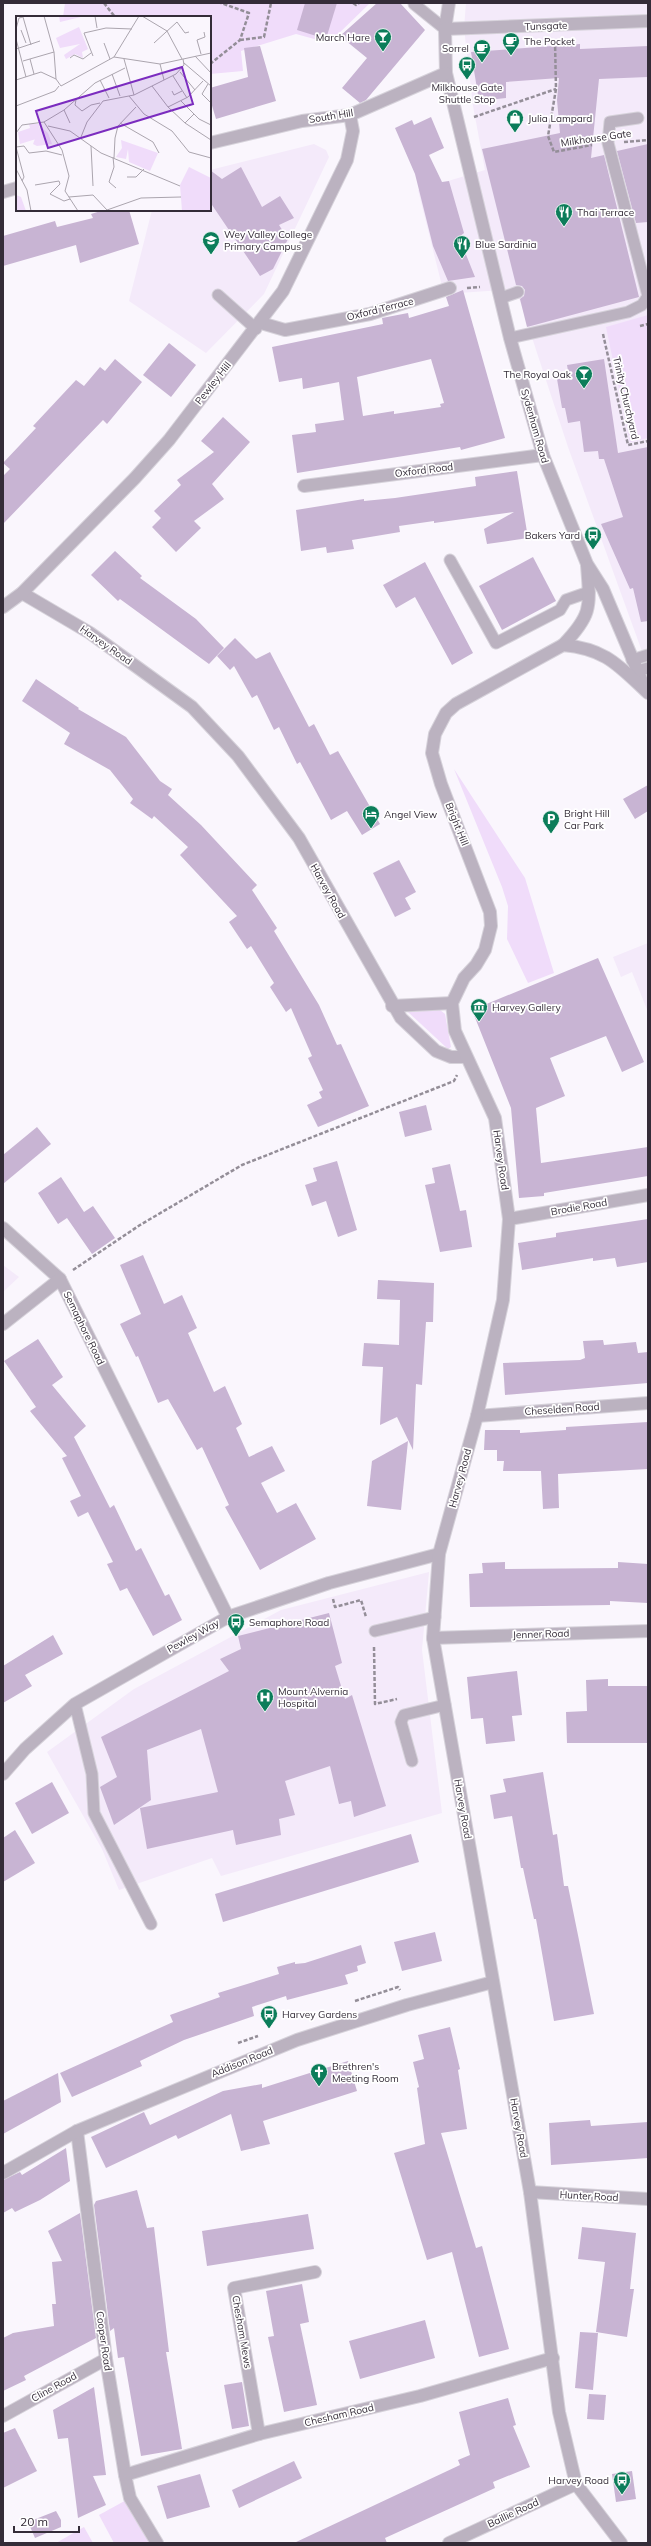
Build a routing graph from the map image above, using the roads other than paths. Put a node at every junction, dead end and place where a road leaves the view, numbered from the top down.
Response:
1 (449, 3) edge
2 (414, 4) edge
3 (648, 21) edge
4 (445, 29) junction
5 (446, 73) junction
6 (350, 115) junction
7 (638, 118) dead end
8 (211, 143) edge
9 (16, 188) edge
10 (3, 192) edge
11 (450, 288) road end
12 (500, 292) junction
13 (518, 292) dead end
14 (218, 295) dead end
15 (259, 326) junction
16 (510, 338) junction
17 (542, 455) junction
18 (304, 486) dead end
19 (450, 560) dead end
20 (587, 564) junction
21 (22, 592) junction
22 (589, 592) junction
23 (3, 607) edge
24 (563, 644) junction
25 (648, 655) edge
26 (639, 666) edge
27 (648, 694) edge
28 (452, 1003) junction
29 (392, 1006) junction
30 (466, 1057) junction
31 (648, 1195) edge
32 (509, 1219) junction
33 (3, 1228) edge
34 (60, 1279) junction
35 (3, 1324) edge
36 (648, 1403) edge
37 (477, 1416) junction
38 (439, 1554) junction
39 (228, 1617) junction
40 (435, 1617) junction
41 (648, 1631) edge
42 (374, 1636) road end
43 (433, 1638) junction
44 (75, 1704) junction
45 (445, 1705) junction
46 (412, 1761) dead end
47 (3, 1774) edge
48 (151, 1924) dead end
49 (493, 1982) junction
50 (77, 2131) junction
51 (3, 2173) edge
52 (530, 2192) junction
53 (648, 2199) edge
54 (315, 2272) dead end
55 (553, 2358) junction
56 (106, 2359) junction
57 (3, 2416) edge
58 (259, 2434) junction
59 (125, 2475) junction
60 (576, 2484) junction
61 (157, 2543) edge
62 (449, 2543) edge
63 (621, 2543) edge

1 - 4 street, Sydenham Road
2 - 4 lane
3 - 4 street, Tunsgate
4 - 5 street, Sydenham Road
5 - 6 street, South Hill
5 - 12 street, Sydenham Road
6 - 8 street, South Hill
6 - 15 street, Pewley Hill
7 - 16 lane
9 - 10 street
11 - 15 street, Oxford Terrace
12 - 13 lane
12 - 16 street, Sydenham Road
14 - 15 lane
15 - 21 street, Pewley Hill
16 - 17 street, Sydenham Road
17 - 18 street, Oxford Road
17 - 20 street, Sydenham Road
19 - 22 lane
20 - 22 street, Bright Hill
20 - 26 street, Sydenham Road
21 - 23 street, Pewley Hill
21 - 29 street, Harvey Road
22 - 24 street, Bright Hill
24 - 27 street
24 - 28 street, Bright Hill
25 - 26 lane
26 - 27 street, Sydenham Road
28 - 29 street
28 - 30 street
29 - 30 street, Harvey Road
30 - 32 street, Harvey Road
31 - 32 street, Brodie Road
32 - 37 street, Harvey Road
33 - 34 street, Semaphore Road
34 - 35 street
34 - 39 street, Semaphore Road
36 - 37 street, Cheselden Road
37 - 38 street, Harvey Road
38 - 39 street, Pewley Way
38 - 40 street, Harvey Road
39 - 44 street, Pewley Way
40 - 42 lane
40 - 43 street, Harvey Road
41 - 43 street, Jenner Road
43 - 45 street, Harvey Road
44 - 47 street, Pewley Way
44 - 48 lane
45 - 46 lane
45 - 49 street, Harvey Road
49 - 50 street, Addison Road
49 - 52 street, Harvey Road
50 - 51 street, Addison Road
50 - 56 street, Cooper Road
52 - 53 street, Hunter Road
52 - 55 street, Harvey Road
54 - 58 street, Chesham Mews
55 - 58 street, Chesham Road
55 - 60 street, Harvey Road
56 - 57 street, Cline Road
56 - 59 street, Cooper Road
58 - 59 street, Chesham Road
59 - 61 street, Cooper Road
60 - 62 street, Baillie Road
60 - 63 street, Harvey Road

